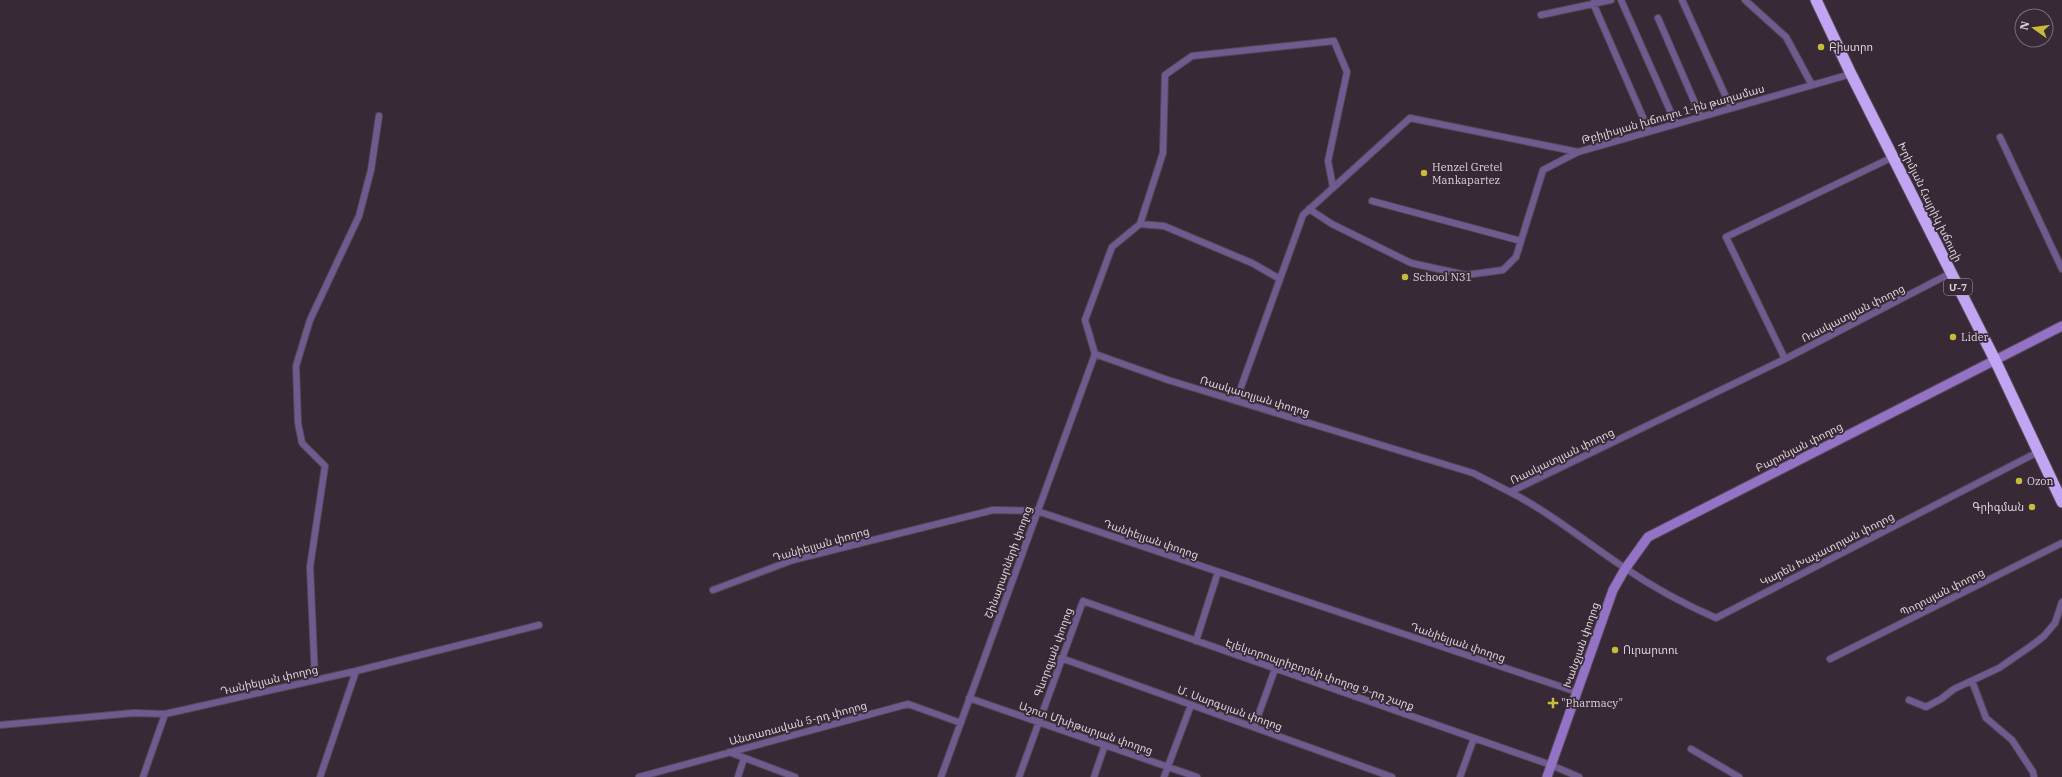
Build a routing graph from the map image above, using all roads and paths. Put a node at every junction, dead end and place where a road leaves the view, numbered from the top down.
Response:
1 (1611, 0) edge
2 (1621, 0) edge
3 (1682, 0) edge
4 (1745, 0) edge
5 (1816, 0) edge
6 (1593, 3) junction
7 (1541, 15) dead end
8 (1658, 18) dead end
9 (1851, 74) junction
10 (1812, 85) junction
11 (1731, 108) junction
12 (379, 116) dead end
13 (1701, 117) junction
14 (1676, 124) junction
15 (1649, 131) junction
16 (2000, 137) dead end
17 (1578, 152) junction
18 (1893, 157) junction
19 (1333, 187) junction
20 (1372, 201) dead end
21 (1309, 209) junction
22 (1140, 224) junction
23 (1521, 241) junction
24 (2062, 269) edge
25 (1951, 273) junction
26 (1280, 279) junction
27 (2062, 326) edge
28 (1095, 354) junction
29 (1785, 359) junction
30 (1995, 360) junction
31 (1236, 401) junction
32 (2038, 452) junction
33 (1510, 492) junction
34 (2062, 502) edge
35 (1037, 511) junction
36 (2062, 543) edge
37 (1625, 568) junction
38 (1218, 572) junction
39 (713, 590) dead end
40 (1083, 601) joint
41 (2062, 602) edge
42 (539, 625) dead end
43 (1196, 641) junction
44 (1061, 658) junction
45 (1830, 659) dead end
46 (1275, 668) junction
47 (356, 671) junction
48 (315, 680) junction
49 (1972, 681) junction
50 (1577, 692) junction
51 (969, 698) junction
52 (1909, 700) dead end
53 (1191, 705) junction
54 (165, 714) junction
55 (1038, 722) junction
56 (961, 723) junction
57 (0, 725) edge
58 (1254, 727) junction
59 (1474, 738) junction
60 (1106, 745) junction
61 (1691, 749) dead end
62 (729, 752) junction
63 (744, 758) junction
64 (1551, 765) junction
65 (1167, 766) junction
66 (143, 777) edge
67 (320, 777) edge
68 (639, 777) edge
69 (738, 777) edge
70 (795, 777) edge
71 (941, 777) edge
72 (1020, 777) edge
73 (1094, 777) edge
74 (1164, 777) edge
75 (1197, 777) edge
76 (1392, 777) edge
77 (1460, 777) edge
78 (1547, 777) edge
79 (1579, 777) edge
80 (1739, 777) edge
81 (2034, 777) edge

1 - 6 street
2 - 14 street
3 - 11 street
4 - 10 street
5 - 9 highway, Խրիմյան Հայրիկ խճուղի / Մ-7
6 - 7 street
6 - 15 street
8 - 13 street
9 - 10 street, Թբիլիսյան խճուղու 1-ին թաղամաս
9 - 18 highway, Խրիմյան Հայրիկ խճուղի / Մ-7
10 - 11 street, Թբիլիսյան խճուղու 1-ին թաղամաս
11 - 13 street, Թբիլիսյան խճուղու 1-ին թաղամաս
12 - 48 street
13 - 14 street, Թբիլիսյան խճուղու 1-ին թաղամաս
14 - 15 street, Թբիլիսյան խճուղու 1-ին թաղամաս
15 - 17 street, Թբիլիսյան խճուղու 1-ին թաղամաս
16 - 24 street
17 - 19 street, Թբիլիսյան խճուղու 1-ին թաղամաս
17 - 23 street
18 - 25 highway, Խրիմյան Հայրիկ խճուղի / Մ-7
18 - 29 street
19 - 21 street, Թբիլիսյան խճուղու 1-ին թաղամաս
19 - 22 street
20 - 23 street
21 - 23 street
21 - 26 street, Թբիլիսյան խճուղու 1-ին թաղամաս
22 - 26 street
22 - 28 street
25 - 29 street, Ռասկատլյան փողոց
25 - 30 highway, Խրիմյան Հայրիկ խճուղի / Մ-7
26 - 31 street, Թբիլիսյան խճուղու 1-ին թաղամաս
27 - 30 main road, Բարոնյան փողոց
28 - 31 street, Ռասկատլյան փողոց
28 - 35 street, Շինարարների փողոց
29 - 33 street, Ռասկատլյան փողոց
30 - 32 highway, Խրիմյան Հայրիկ խճուղի / Մ-7
30 - 37 main road, Բարոնյան փողոց
31 - 33 street, Ռասկատլյան փողոց
32 - 34 highway, Խրիմյան Հայրիկ խճուղի / Մ-7
32 - 37 street, Կարեն Խաչատրյան փողոց
33 - 37 street
35 - 38 street, Դանիելյան փողոց
35 - 39 street, Դանիելյան փողոց
35 - 51 street, Շինարարների փողոց
36 - 45 street, Պողոսյան փողոց
37 - 50 main road, Խանջյան փողոց
38 - 43 street
38 - 50 street, Դանիելյան փողոց
40 - 43 street, Էլեկտրոպրիբորնի փողոց 9-րդ շարք
40 - 44 street, Գևորգյան փողոց
41 - 49 street
42 - 47 street, Դանիելյան փողոց
43 - 46 street, Էլեկտրոպրիբորնի փողոց 9-րդ շարք
44 - 53 street, Մ. Սարգսյան փողոց
44 - 55 street, Գևորգյան փողոց
46 - 58 street
46 - 59 street, Էլեկտրոպրիբորնի փողոց 9-րդ շարք
47 - 48 street, Դանիելյան փողոց
47 - 67 street
48 - 54 street, Դանիելյան փողոց
49 - 52 street
49 - 81 street
50 - 64 main road, Խանջյան փողոց
51 - 55 street, Աշոտ Մխիթարյան փողոց
51 - 56 street, Շինարարների փողոց
53 - 58 street, Մ. Սարգսյան փողոց
53 - 65 street
54 - 57 street, Դանիելյան փողոց
54 - 66 street
55 - 60 street, Աշոտ Մխիթարյան փողոց
55 - 72 street, Գևորգյան փողոց
56 - 62 street, Անտառավան 5-րդ փողոց
56 - 71 street, Շինարարների փողոց
58 - 76 street, Մ. Սարգսյան փողոց
59 - 64 street, Էլեկտրոպրիբորնի փողոց 9-րդ շարք
59 - 77 street
60 - 65 street, Աշոտ Մխիթարյան փողոց
60 - 73 street
61 - 80 street
62 - 63 street
62 - 68 street, Անտառավան 5-րդ փողոց
63 - 69 street
63 - 70 street
64 - 78 main road, Խանջյան փողոց
64 - 79 street, Էլեկտրոպրիբորնի փողոց 9-րդ շարք
65 - 74 street
65 - 75 street, Աշոտ Մխիթարյան փողոց

